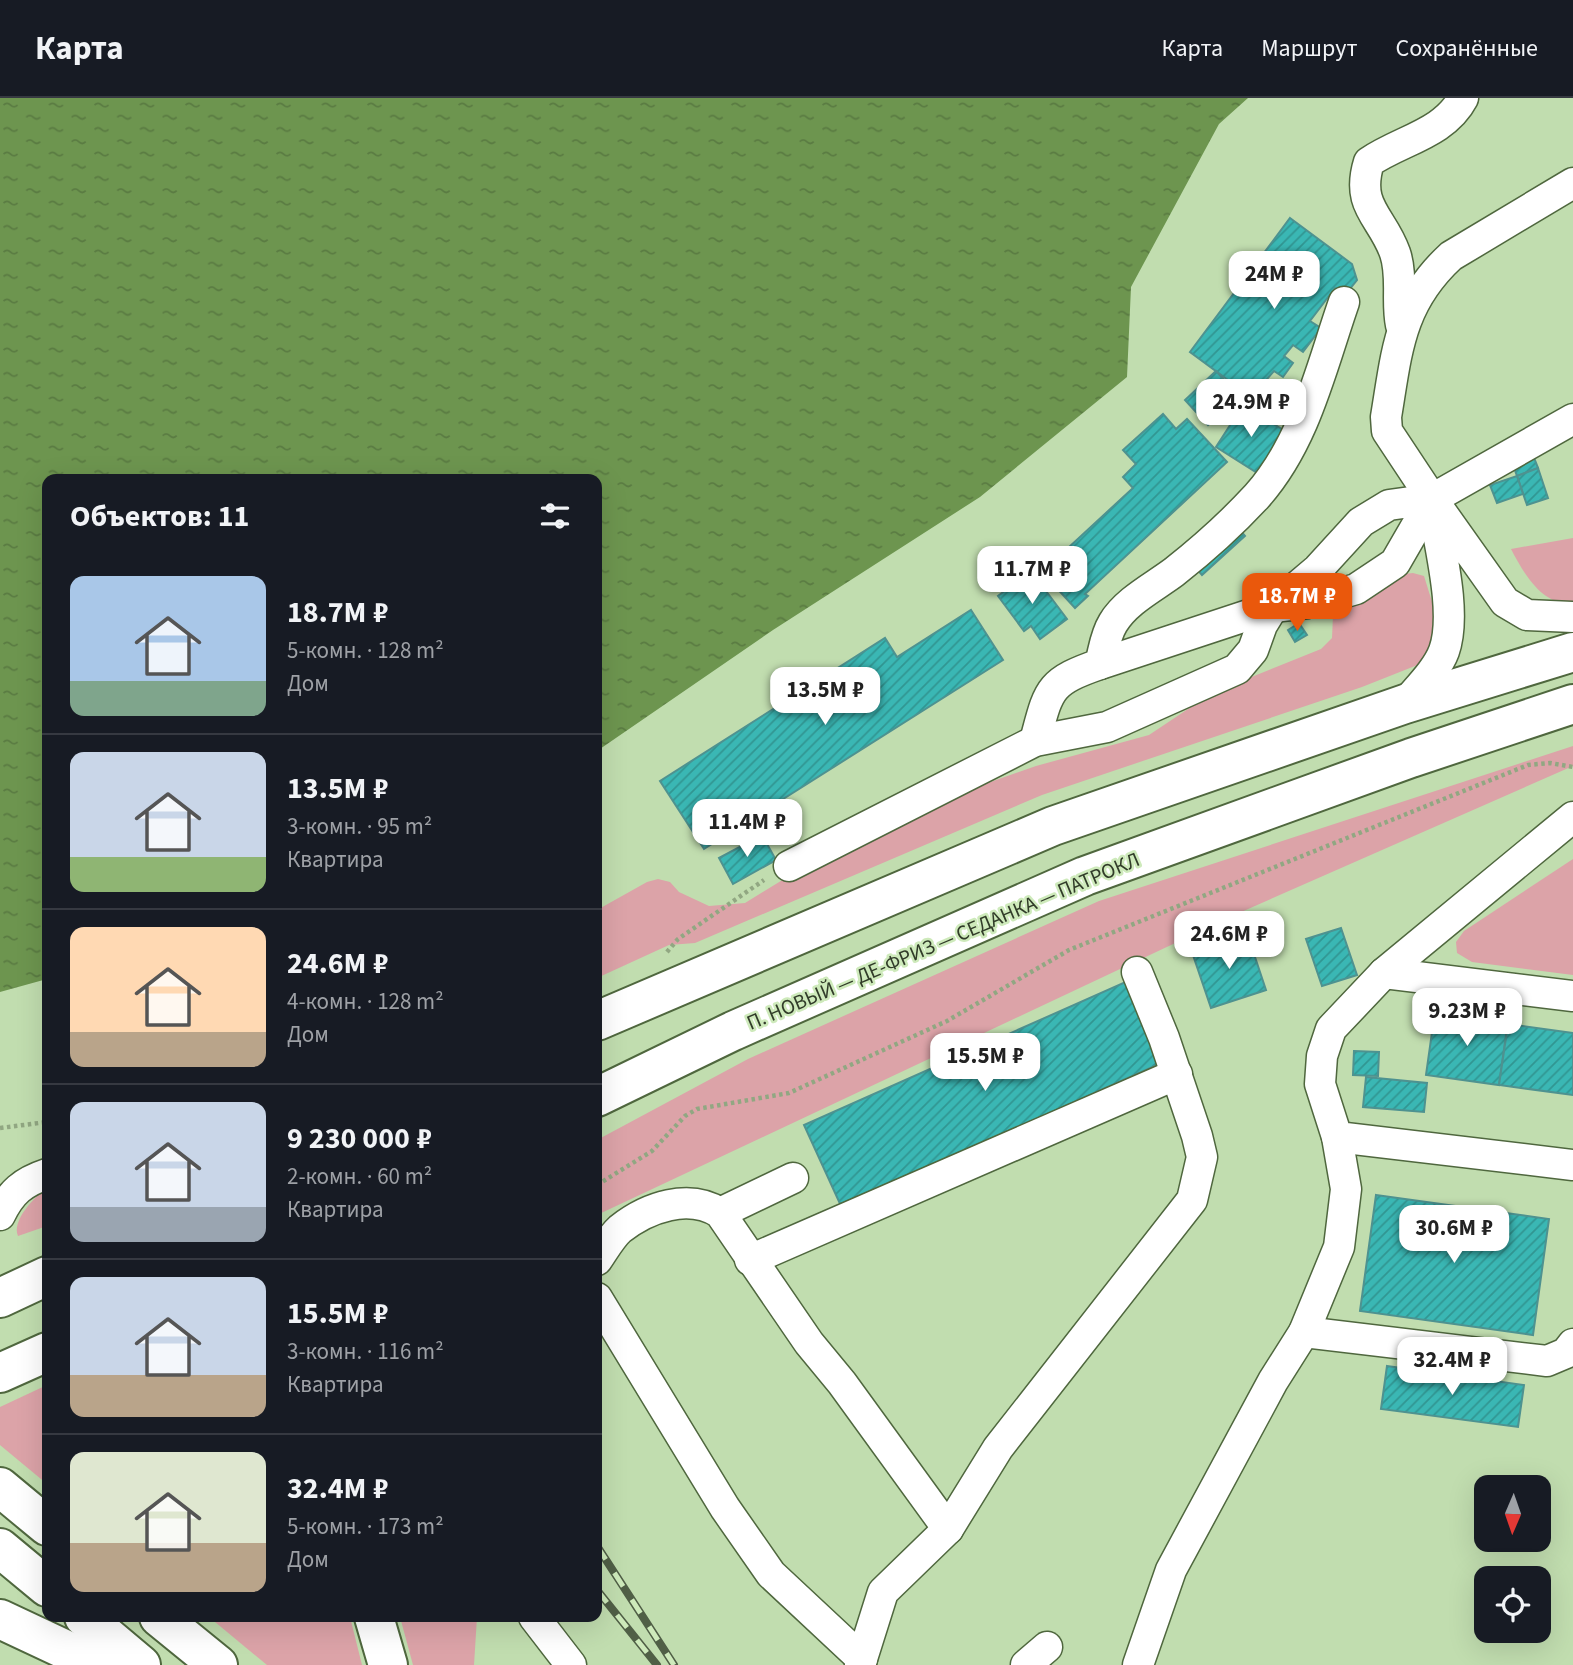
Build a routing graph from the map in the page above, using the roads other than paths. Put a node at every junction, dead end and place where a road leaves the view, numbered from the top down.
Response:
1 (1463, 98) edge
2 (1573, 183) edge
3 (1344, 302) dead end
4 (1401, 329) junction
5 (1573, 419) edge
6 (1432, 499) junction
7 (1273, 607) junction
8 (1573, 617) edge
9 (1573, 652) edge
10 (1100, 664) junction
11 (1405, 704) junction
12 (1573, 704) edge
13 (1035, 741) junction
14 (1573, 817) edge
15 (789, 866) road end
16 (1137, 972) dead end
17 (1384, 973) junction
18 (1573, 996) edge
19 (602, 1019) edge
20 (1177, 1074) junction
21 (602, 1095) edge
22 (1336, 1138) junction
23 (1573, 1165) edge
24 (793, 1178) dead end
25 (23, 1179) edge
26 (720, 1213) junction
27 (0, 1215) edge
28 (602, 1253) edge
29 (750, 1261) junction
30 (42, 1278) edge
31 (0, 1298) edge
32 (602, 1306) edge
33 (1304, 1332) junction
34 (1573, 1344) edge
35 (42, 1354) edge
36 (0, 1374) edge
37 (0, 1487) edge
38 (42, 1522) edge
39 (948, 1529) junction
40 (0, 1548) edge
41 (42, 1583) edge
42 (0, 1619) edge
43 (90, 1622) edge
44 (165, 1622) edge
45 (375, 1622) edge
46 (537, 1622) edge
47 (861, 1662) edge
48 (98, 1665) edge
49 (142, 1665) edge
50 (218, 1665) edge
51 (388, 1665) edge
52 (571, 1665) edge
53 (1138, 1665) edge

1 - 4 lane
2 - 4 lane
3 - 10 lane
4 - 6 lane
5 - 6 lane
6 - 7 lane
6 - 7 lane
6 - 8 lane
6 - 11 lane
7 - 10 lane
7 - 13 lane
9 - 11 main road
10 - 13 lane
11 - 19 main road
12 - 21 main road, П. НОВЫЙ — ДЕ-ФРИЗ — СЕДАНКА — ПАТРОКЛ
13 - 15 lane
14 - 17 lane
16 - 20 lane
17 - 18 lane
17 - 22 lane
20 - 29 lane
20 - 39 lane
22 - 23 lane
22 - 33 lane
24 - 26 lane
25 - 27 lane
26 - 28 lane
26 - 29 lane
29 - 39 lane
30 - 31 main road
32 - 47 lane
33 - 34 lane
33 - 53 lane
35 - 36 main road
37 - 38 main road
39 - 47 lane
40 - 41 main road
42 - 48 main road
43 - 49 main road
44 - 50 main road
45 - 51 main road
46 - 52 lane

